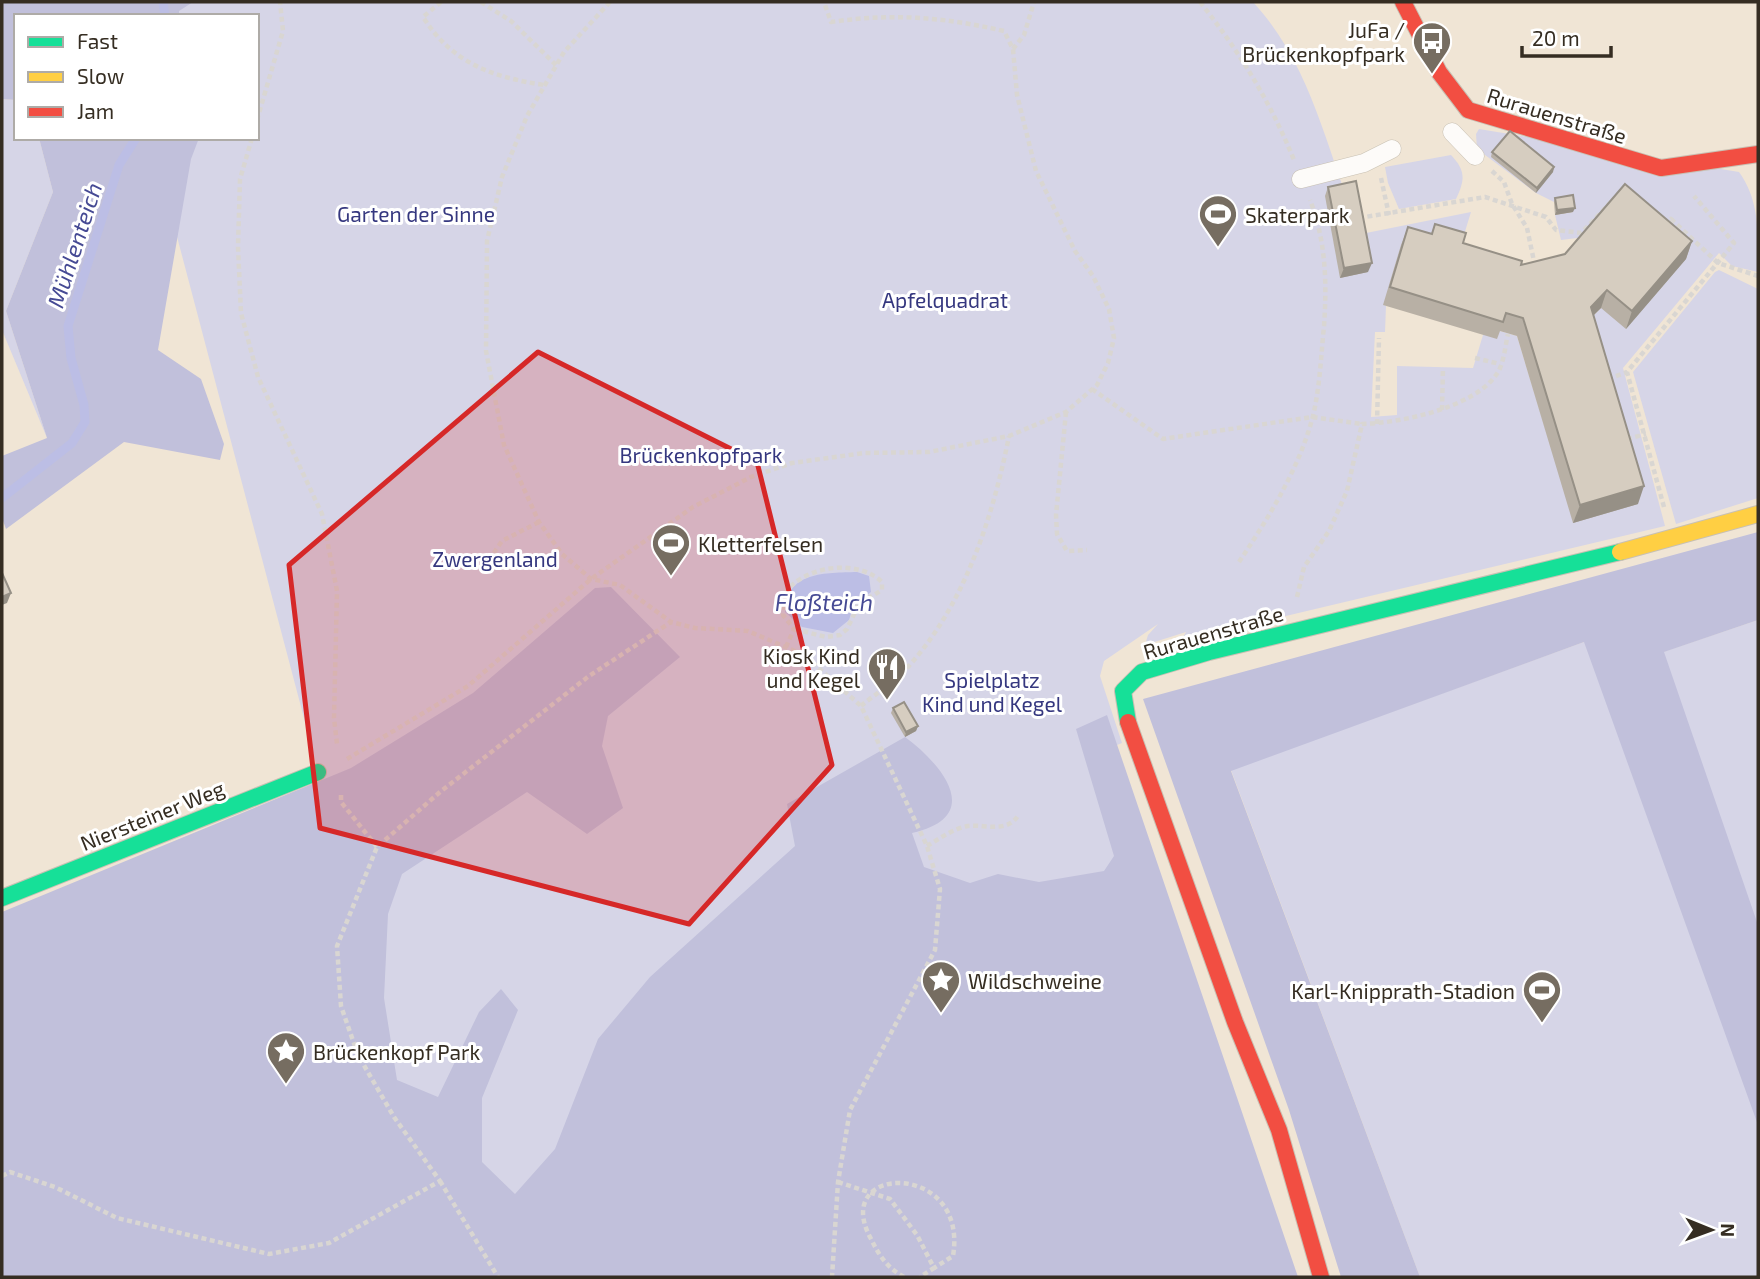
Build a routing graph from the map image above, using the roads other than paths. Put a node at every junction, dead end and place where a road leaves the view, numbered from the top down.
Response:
1 (1403, 2) edge
2 (1452, 132) dead end
3 (1386, 152) road end
4 (1758, 154) edge
5 (1475, 156) road end
6 (1301, 179) road end
7 (1758, 514) edge
8 (340, 763) road end
9 (318, 772) joint
10 (2, 898) edge
11 (1321, 1277) edge

1 - 4 street, Rurauenstraße
2 - 5 lane
3 - 6 lane
7 - 11 street, Rurauenstraße
8 - 9 lane
9 - 10 street, Niersteiner Weg

